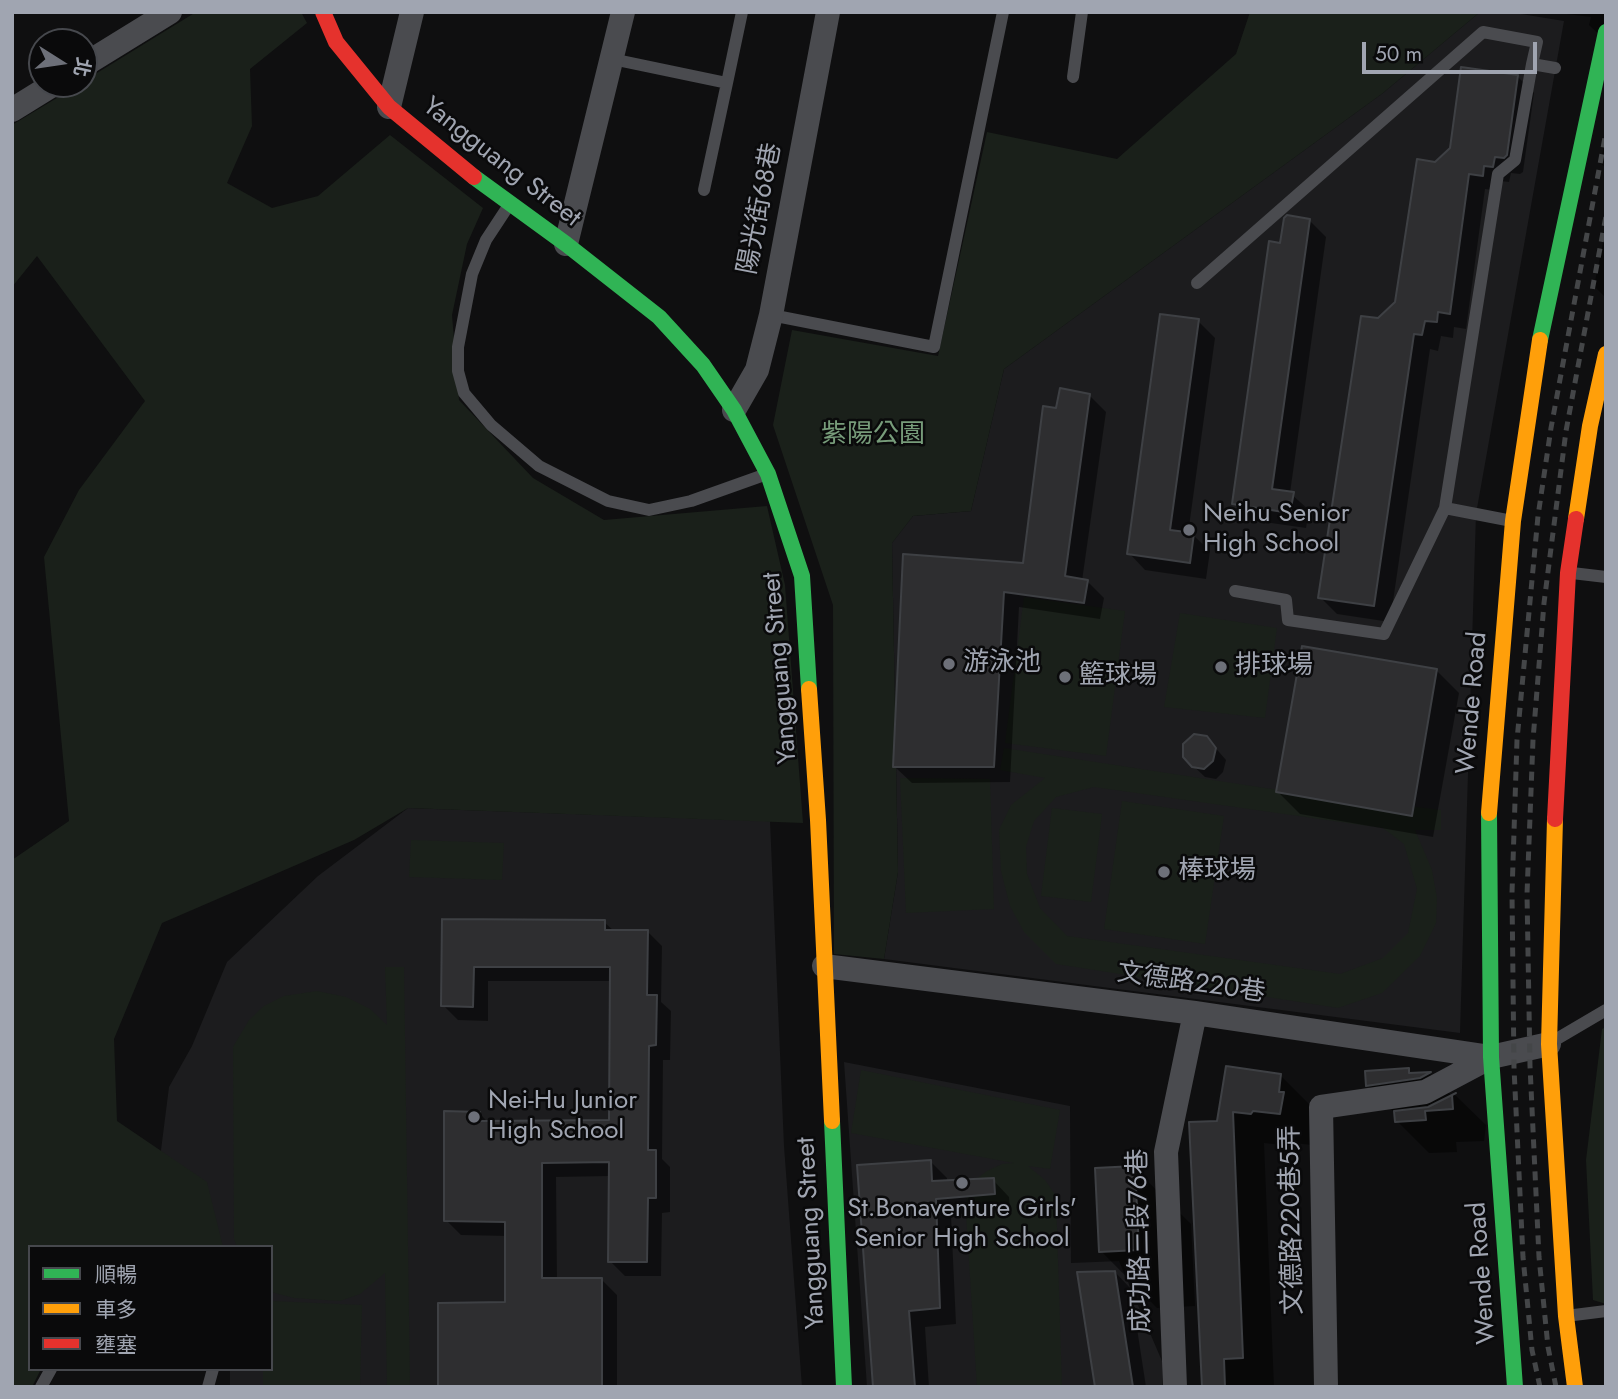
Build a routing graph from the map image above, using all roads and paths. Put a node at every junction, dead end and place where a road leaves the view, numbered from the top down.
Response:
1 (170, 12) edge
2 (323, 12) edge
3 (412, 12) edge
4 (623, 12) edge
5 (742, 12) edge
6 (828, 12) edge
7 (1003, 12) edge
8 (1082, 12) edge
9 (1606, 32) edge
10 (98, 56) edge
11 (612, 59) junction
12 (1532, 64) junction
13 (1555, 68) dead end
14 (1073, 77) dead end
15 (727, 83) junction
16 (31, 98) edge
17 (389, 107) junction
18 (12, 110) edge
19 (704, 190) dead end
20 (509, 204) junction
21 (566, 244) junction
22 (1198, 283) dead end
23 (771, 315) junction
24 (1606, 354) edge
25 (734, 411) junction
26 (768, 474) junction
27 (1446, 508) junction
28 (1513, 521) junction
29 (1568, 573) junction
30 (1606, 577) edge
31 (1235, 591) dead end
32 (824, 966) junction
33 (1606, 1010) edge
34 (1195, 1013) junction
35 (1549, 1044) junction
36 (1491, 1057) junction
37 (1606, 1309) edge
38 (1566, 1316) junction
39 (50, 1371) edge
40 (41, 1387) edge
41 (844, 1387) edge
42 (1175, 1387) edge
43 (1325, 1387) edge
44 (1516, 1387) edge
45 (1575, 1387) edge

1 - 10 street
2 - 17 main road, Yangguang Street
3 - 17 street
4 - 11 street
5 - 15 lane
6 - 23 street, 陽光街68巷
7 - 23 lane
8 - 14 lane
9 - 28 main road, Wende Road
11 - 15 lane
11 - 21 street
12 - 13 lane
12 - 22 lane
12 - 27 lane
15 - 19 lane
16 - 18 street
17 - 20 main road, Yangguang Street
20 - 21 main road, Yangguang Street
20 - 26 lane
21 - 25 main road, Yangguang Street
23 - 25 street, 陽光街68巷
24 - 29 main road
25 - 26 main road, Yangguang Street
26 - 32 main road, Yangguang Street
27 - 28 lane
27 - 31 lane
28 - 36 main road, Wende Road
29 - 30 lane
29 - 35 main road
32 - 34 street, 文德路220巷
32 - 41 main road, Yangguang Street
33 - 35 lane
34 - 36 street, 文德路220巷
34 - 42 street, 成功路三段76巷
35 - 36 street, 文德路220巷
35 - 38 main road
36 - 43 street, 文德路220巷5弄
36 - 44 main road, Wende Road
37 - 38 lane
38 - 45 main road
39 - 40 lane

